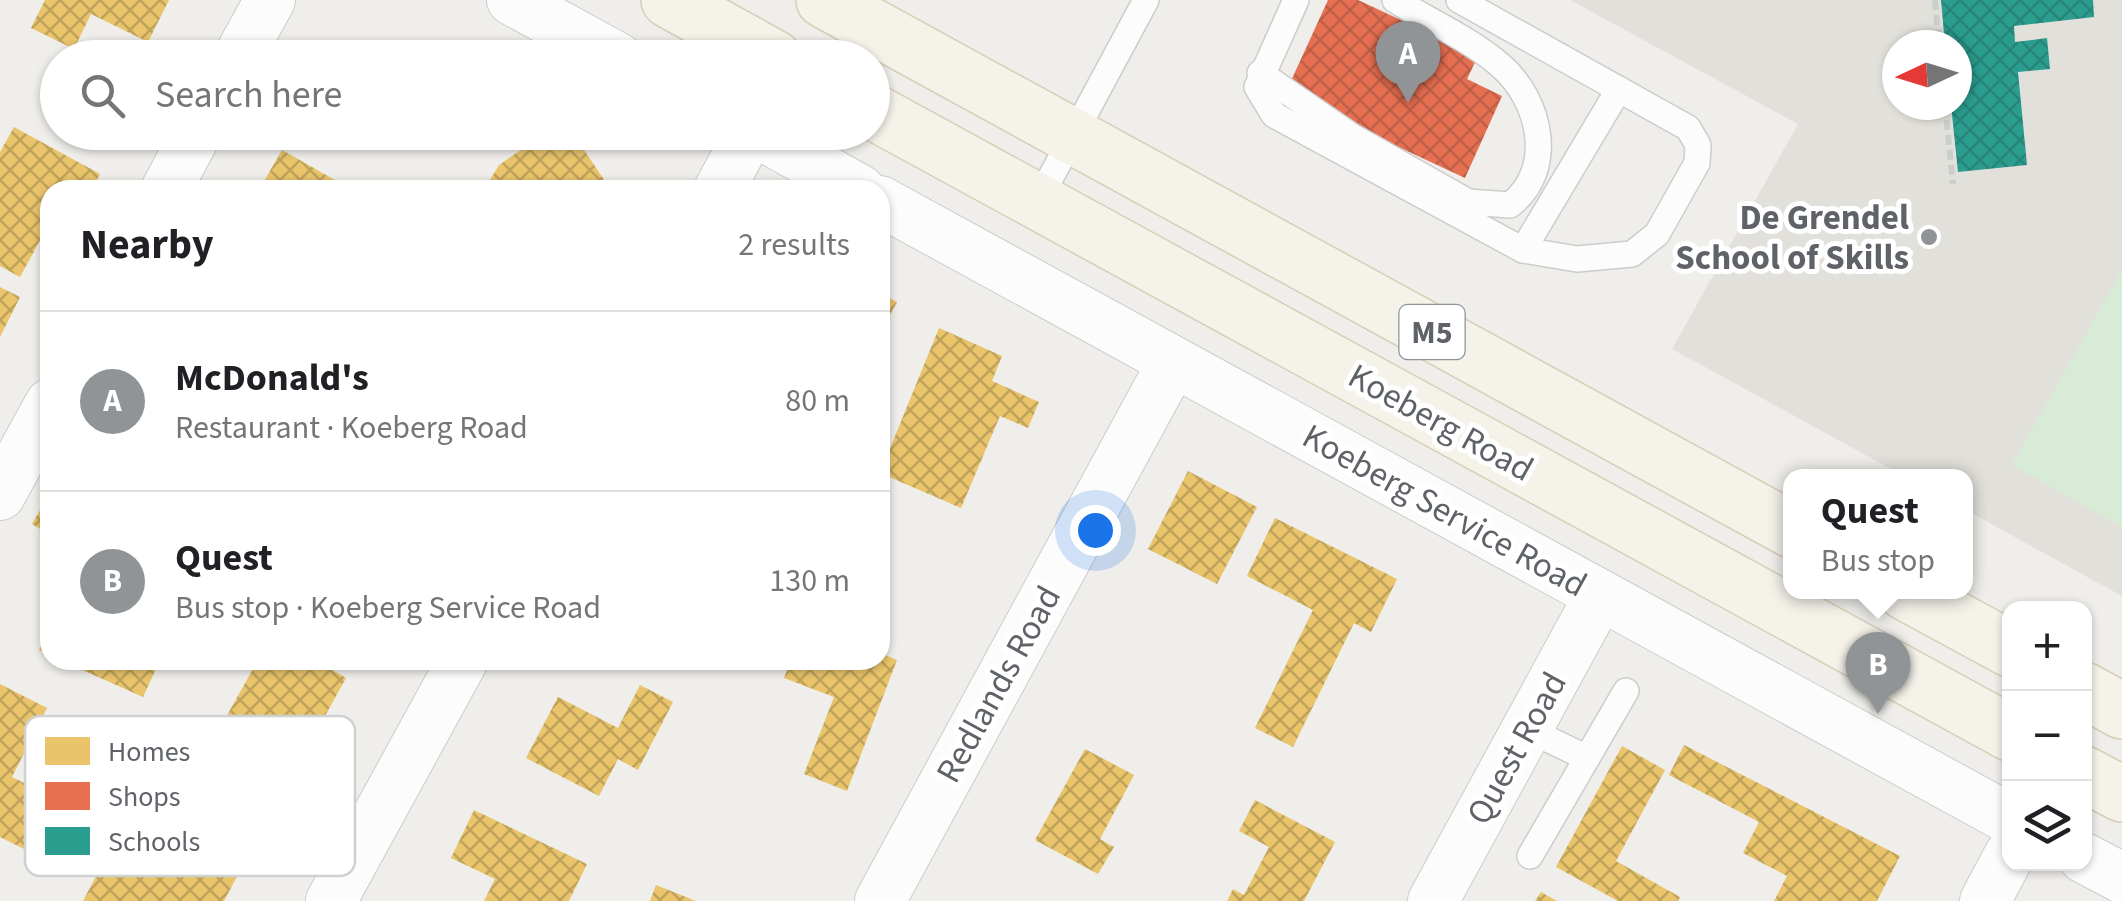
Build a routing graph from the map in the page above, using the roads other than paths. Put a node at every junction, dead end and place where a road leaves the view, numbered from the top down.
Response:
1 (270, 0) edge
2 (512, 0) edge
3 (669, 0) edge
4 (824, 0) edge
5 (1146, 0) edge
6 (1296, 0) edge
7 (1395, 0) edge
8 (1459, 0) edge
9 (248, 40) edge
10 (585, 40) edge
11 (741, 40) edge
12 (1260, 73) junction
13 (1619, 90) junction
14 (890, 121) edge
15 (1072, 136) junction
16 (188, 150) edge
17 (742, 150) edge
18 (786, 150) edge
19 (172, 180) edge
20 (725, 180) edge
21 (842, 180) edge
22 (1038, 202) junction
23 (890, 206) edge
24 (1523, 250) junction
25 (1173, 362) junction
26 (40, 422) edge
27 (0, 496) edge
28 (1783, 525) edge
29 (1600, 595) junction
30 (1918, 599) edge
31 (2002, 645) edge
32 (458, 670) edge
33 (1626, 690) dead end
34 (2086, 691) edge
35 (2122, 711) edge
36 (1527, 729) junction
37 (2002, 729) edge
38 (1587, 758) junction
39 (2092, 778) edge
40 (2122, 794) edge
41 (2002, 815) edge
42 (1530, 856) dead end
43 (355, 857) edge
44 (2092, 862) edge
45 (2002, 869) edge
46 (345, 876) edge
47 (2122, 878) edge
48 (331, 901) edge
49 (880, 901) edge
50 (1433, 901) edge
51 (1985, 901) edge

1 - 9 street
2 - 10 street
3 - 11 main road
4 - 15 main road, M5
5 - 15 lane
6 - 12 lane
7 - 12 lane
8 - 13 lane
12 - 24 lane
13 - 24 lane
13 - 24 lane
14 - 22 main road, Koeberg Road / M5
15 - 22 lane
15 - 28 main road, M5
16 - 19 street
17 - 20 street
18 - 21 street
22 - 37 main road, Koeberg Road / M5
23 - 25 street, Koeberg Service Road
25 - 29 street, Koeberg Service Road
25 - 49 street, Redlands Road
26 - 27 street
29 - 36 street, Quest Road
29 - 41 street, Koeberg Service Road
30 - 31 main road
32 - 43 street
33 - 38 lane
34 - 35 main road
36 - 38 lane
36 - 50 street, Quest Road
38 - 42 lane
39 - 40 main road
44 - 47 street
45 - 51 street
46 - 48 street

